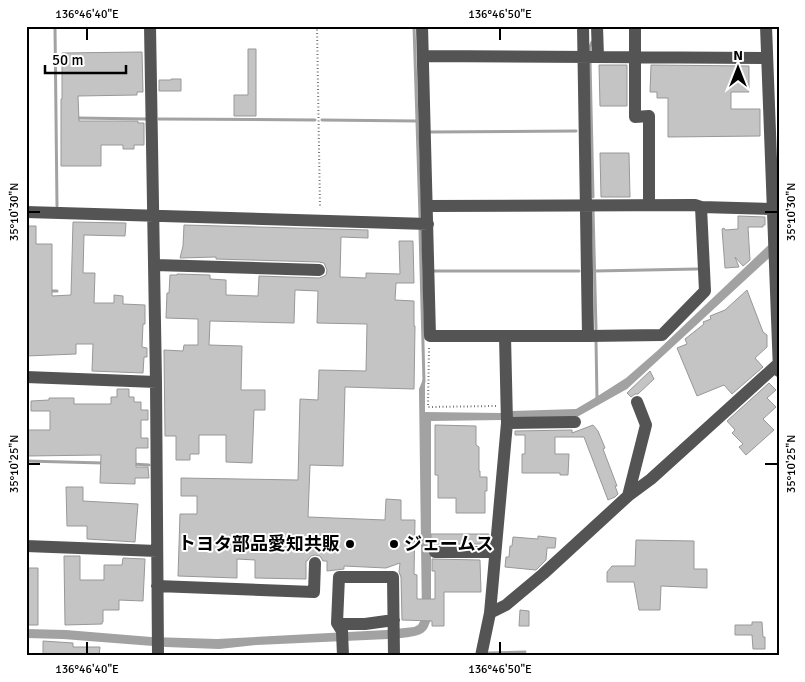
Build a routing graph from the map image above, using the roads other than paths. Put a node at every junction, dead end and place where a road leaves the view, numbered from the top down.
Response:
1 (150, 26) edge
2 (422, 26) edge
3 (583, 26) edge
4 (597, 26) edge
5 (635, 26) edge
6 (766, 26) edge
7 (423, 56) junction
8 (590, 57) junction
9 (635, 57) junction
10 (767, 58) junction
11 (649, 205) junction
12 (427, 206) junction
13 (586, 206) junction
14 (701, 207) junction
15 (773, 209) junction
16 (26, 212) edge
17 (154, 216) junction
18 (428, 224) junction
19 (155, 266) junction
20 (320, 270) dead end
21 (505, 336) junction
22 (588, 336) junction
23 (778, 362) edge
24 (779, 374) edge
25 (26, 377) edge
26 (156, 382) junction
27 (637, 402) dead end
28 (506, 415) junction
29 (575, 422) dead end
30 (628, 496) junction
31 (26, 546) edge
32 (157, 551) junction
33 (435, 552) dead end
34 (495, 552) junction
35 (315, 563) dead end
36 (158, 586) junction
37 (490, 613) junction
38 (394, 624) junction
39 (340, 628) junction
40 (158, 647) edge
41 (343, 651) edge
42 (394, 656) edge
43 (480, 656) edge

1 - 17 street
2 - 7 street
3 - 8 street
4 - 8 street
5 - 9 street
6 - 10 street
7 - 8 street
7 - 12 street
8 - 9 street
8 - 13 street
9 - 10 street
9 - 11 street
10 - 15 street
11 - 13 street
11 - 14 street
12 - 13 street
12 - 18 street
13 - 22 street
14 - 15 street
14 - 22 street
15 - 23 street
16 - 17 street
17 - 18 street
17 - 19 street
18 - 21 street
19 - 20 street
19 - 26 street
21 - 22 street
21 - 28 street
23 - 24 street
23 - 30 street
25 - 26 street
26 - 32 street
27 - 30 street
28 - 29 street
28 - 34 street
30 - 37 street
31 - 32 street
32 - 36 street
33 - 34 street
34 - 37 street
35 - 36 street
36 - 40 street
37 - 43 street
38 - 39 street
38 - 39 street
38 - 42 street
39 - 41 street

